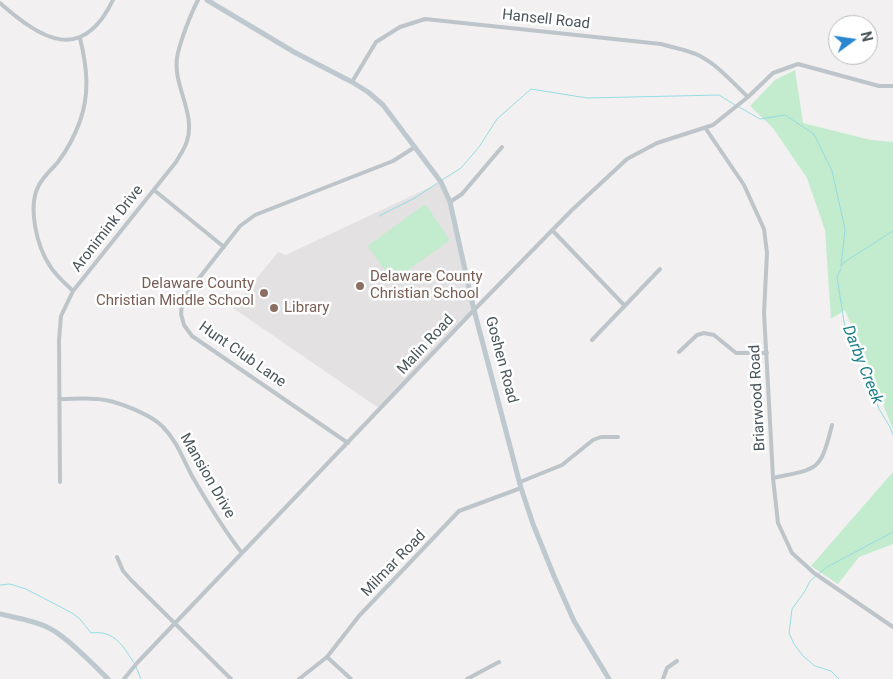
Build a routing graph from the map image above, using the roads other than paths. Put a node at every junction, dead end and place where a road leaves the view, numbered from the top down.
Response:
1 (113, 0) edge
2 (198, 0) edge
3 (207, 0) edge
4 (0, 3) edge
5 (80, 38) junction
6 (352, 82) junction
7 (893, 86) edge
8 (748, 97) junction
9 (706, 129) junction
10 (415, 147) junction
11 (502, 147) dead end
12 (154, 190) junction
13 (450, 202) junction
14 (553, 231) junction
15 (224, 247) junction
16 (660, 269) dead end
17 (73, 291) junction
18 (624, 305) junction
19 (474, 310) junction
20 (592, 340) dead end
21 (680, 352) dead end
22 (767, 353) junction
23 (60, 399) junction
24 (832, 426) dead end
25 (618, 437) dead end
26 (348, 443) junction
27 (773, 478) junction
28 (60, 482) dead end
29 (520, 482) junction
30 (521, 488) junction
31 (242, 552) junction
32 (118, 557) dead end
33 (0, 614) edge
34 (174, 624) junction
35 (893, 627) edge
36 (327, 657) junction
37 (677, 660) dead end
38 (499, 662) dead end
39 (108, 679) edge
40 (124, 679) edge
41 (231, 679) edge
42 (299, 679) edge
43 (351, 679) edge
44 (467, 679) edge
45 (609, 679) edge
46 (663, 679) edge

1 - 5 street
2 - 12 street, Aronimink Drive
3 - 6 street, Goshen Road
4 - 5 street
5 - 17 street
6 - 8 street, Hansell Road
6 - 10 street, Goshen Road
7 - 8 street, Malin Road
8 - 9 street, Malin Road
9 - 14 street, Malin Road
9 - 22 street, Briarwood Road
10 - 13 street, Goshen Road
10 - 15 street, Hunt Club Lane
11 - 13 street
12 - 15 street
12 - 17 street, Aronimink Drive
13 - 19 street, Goshen Road
14 - 18 street
14 - 19 street, Malin Road
15 - 26 street, Hunt Club Lane
16 - 18 street
17 - 23 street, Aronimink Drive
18 - 20 street
19 - 26 street, Malin Road
19 - 29 street, Goshen Road
21 - 22 street
22 - 27 street, Briarwood Road
23 - 28 street, Aronimink Drive
23 - 31 street, Mansion Drive
24 - 27 street
25 - 29 street
26 - 31 street, Malin Road
27 - 35 street, Briarwood Road
29 - 30 street, Goshen Road
30 - 36 street, Milmar Road
30 - 45 street, Goshen Road
31 - 34 street, Malin Road
32 - 34 street
33 - 39 street
34 - 40 street, Malin Road
34 - 41 street
36 - 42 street, Milmar Road
36 - 43 street
37 - 46 street
38 - 44 street

